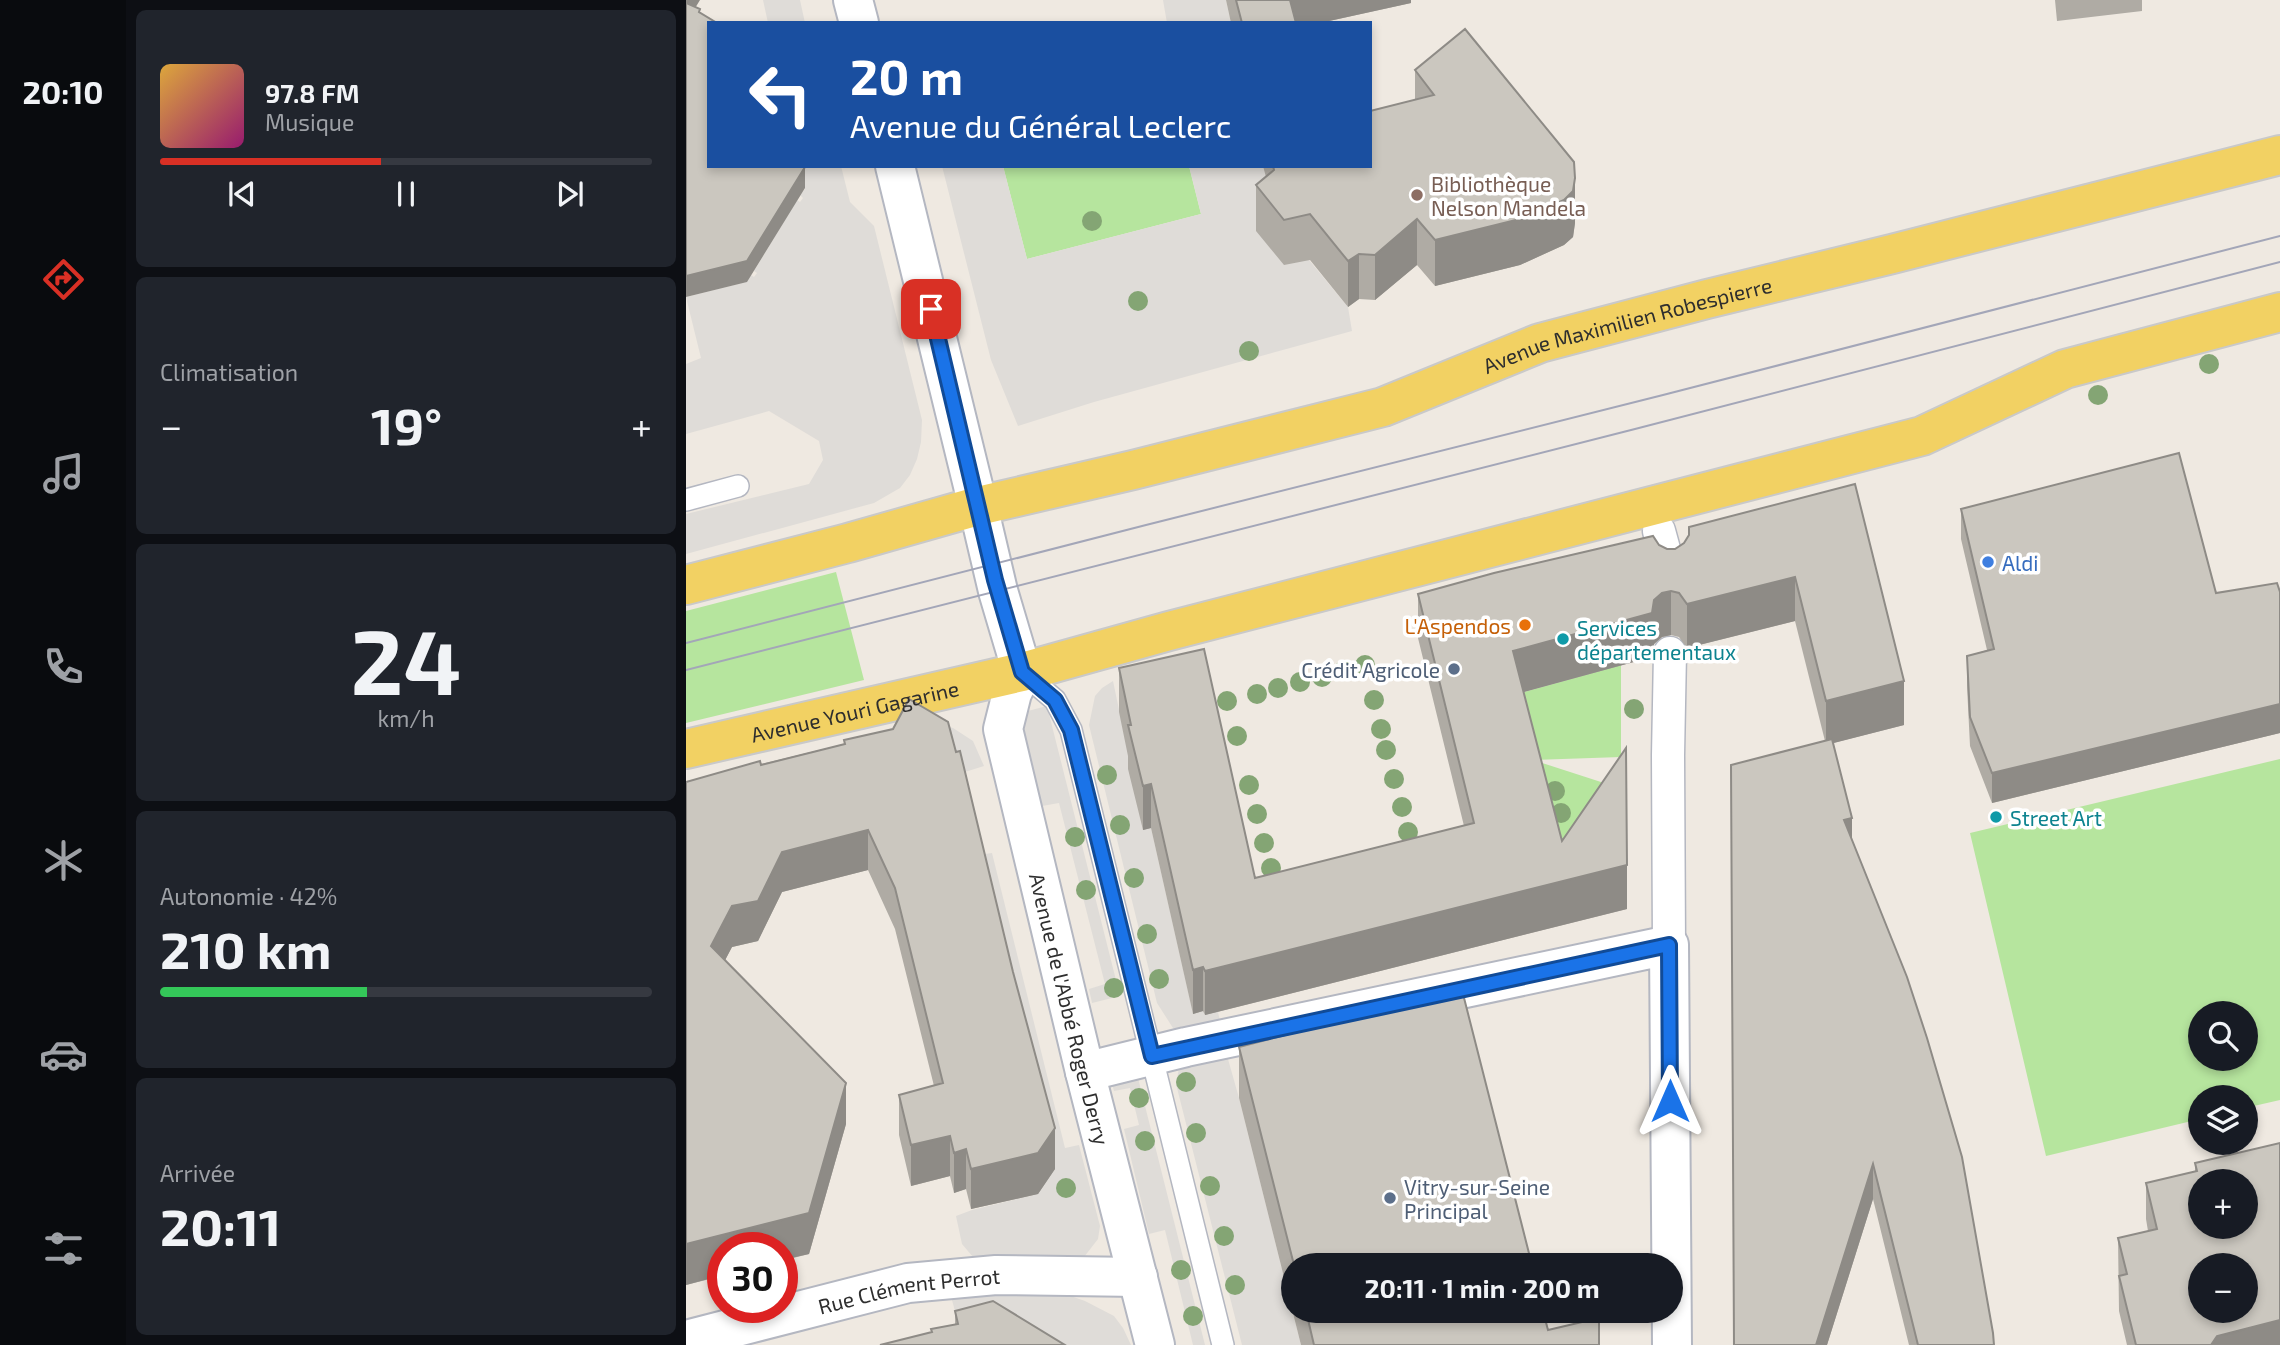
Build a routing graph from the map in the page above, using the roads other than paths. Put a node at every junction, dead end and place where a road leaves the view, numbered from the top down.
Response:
1 (853, 0) edge
2 (858, 21) edge
3 (2280, 155) edge
4 (895, 168) edge
5 (2280, 312) edge
6 (738, 486) dead end
7 (686, 500) edge
8 (978, 506) junction
9 (1659, 531) dead end
10 (1671, 575) edge
11 (686, 585) edge
12 (1670, 653) dead end
13 (1022, 672) junction
14 (686, 749) edge
15 (1669, 945) junction
16 (1152, 1056) junction
17 (1084, 1072) junction
18 (1138, 1277) junction
19 (686, 1340) edge
20 (1155, 1345) edge
21 (1223, 1345) edge
22 (1672, 1345) edge

1 - 2 street
3 - 8 main road, Avenue Maximilien Robespierre
4 - 8 street
5 - 13 main road
6 - 7 lane
8 - 11 main road
8 - 13 street
9 - 10 street
12 - 15 street
13 - 14 main road, Avenue Youri Gagarine
13 - 16 lane
13 - 17 street, Avenue de l'Abbé Roger Derry
15 - 16 street
15 - 22 street
16 - 17 street
16 - 21 lane
17 - 18 street, Avenue de l'Abbé Roger Derry
18 - 19 street, Rue Clément Perrot
18 - 20 street, Avenue de l'Abbé Roger Derry

